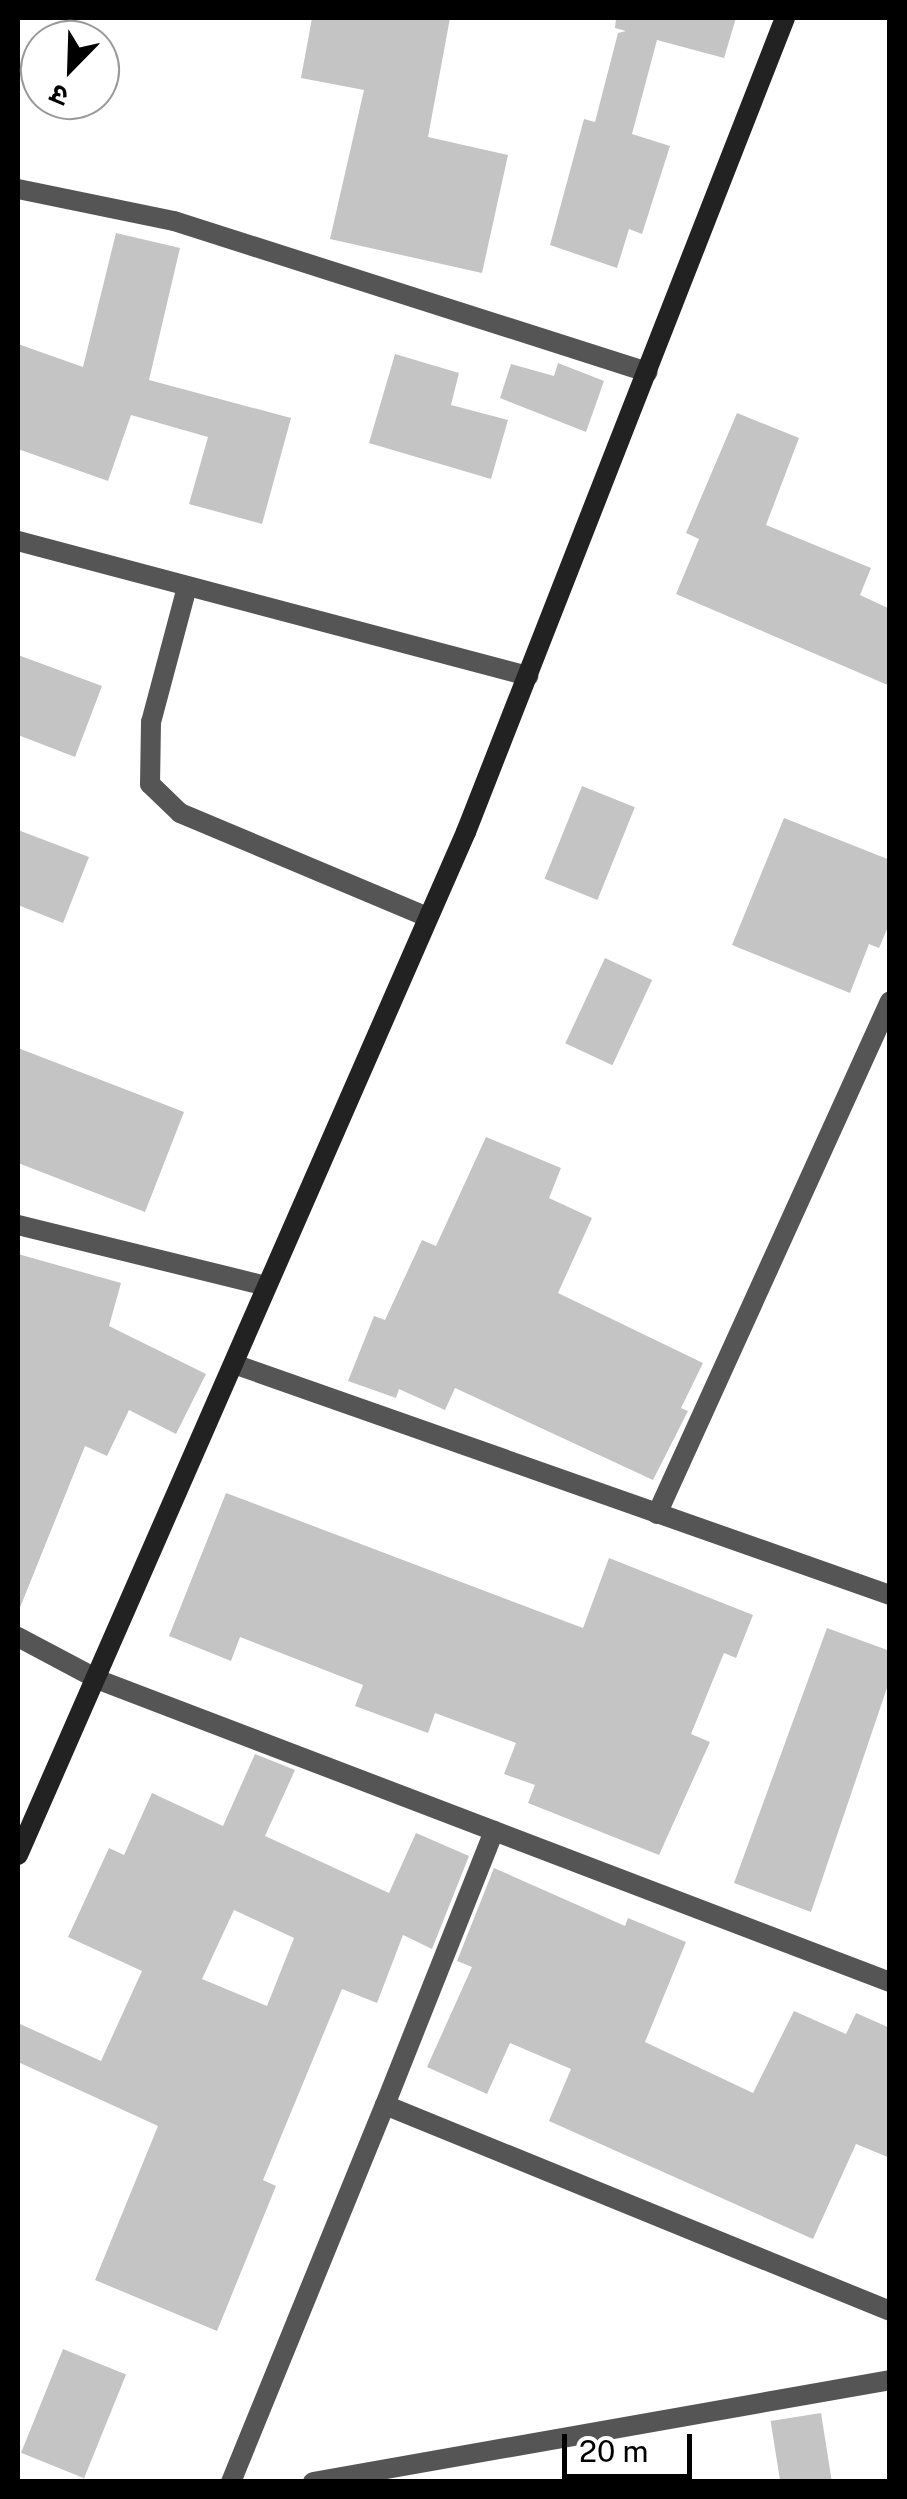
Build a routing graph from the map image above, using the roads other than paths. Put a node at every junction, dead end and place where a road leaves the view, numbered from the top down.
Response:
1 (785, 18) edge
2 (18, 189) edge
3 (648, 372) junction
4 (18, 541) edge
5 (187, 587) junction
6 (528, 676) junction
7 (428, 917) junction
8 (890, 1001) edge
9 (18, 1225) edge
10 (267, 1286) junction
11 (234, 1364) junction
12 (658, 1514) junction
13 (890, 1596) edge
14 (18, 1637) edge
15 (99, 1680) junction
16 (494, 1831) junction
17 (18, 1855) edge
18 (890, 1982) edge
19 (385, 2105) junction
20 (890, 2311) edge
21 (890, 2380) edge
22 (231, 2482) edge
23 (313, 2482) edge

1 - 3 street
2 - 3 street
3 - 6 street
4 - 5 street
5 - 6 street
5 - 7 street
6 - 7 street
7 - 10 street
8 - 12 street
9 - 10 street
10 - 11 street
11 - 12 street
11 - 15 street
12 - 13 street
14 - 15 street
15 - 16 street
15 - 17 street
16 - 18 street
16 - 19 street
19 - 20 street
19 - 22 street
21 - 23 street

